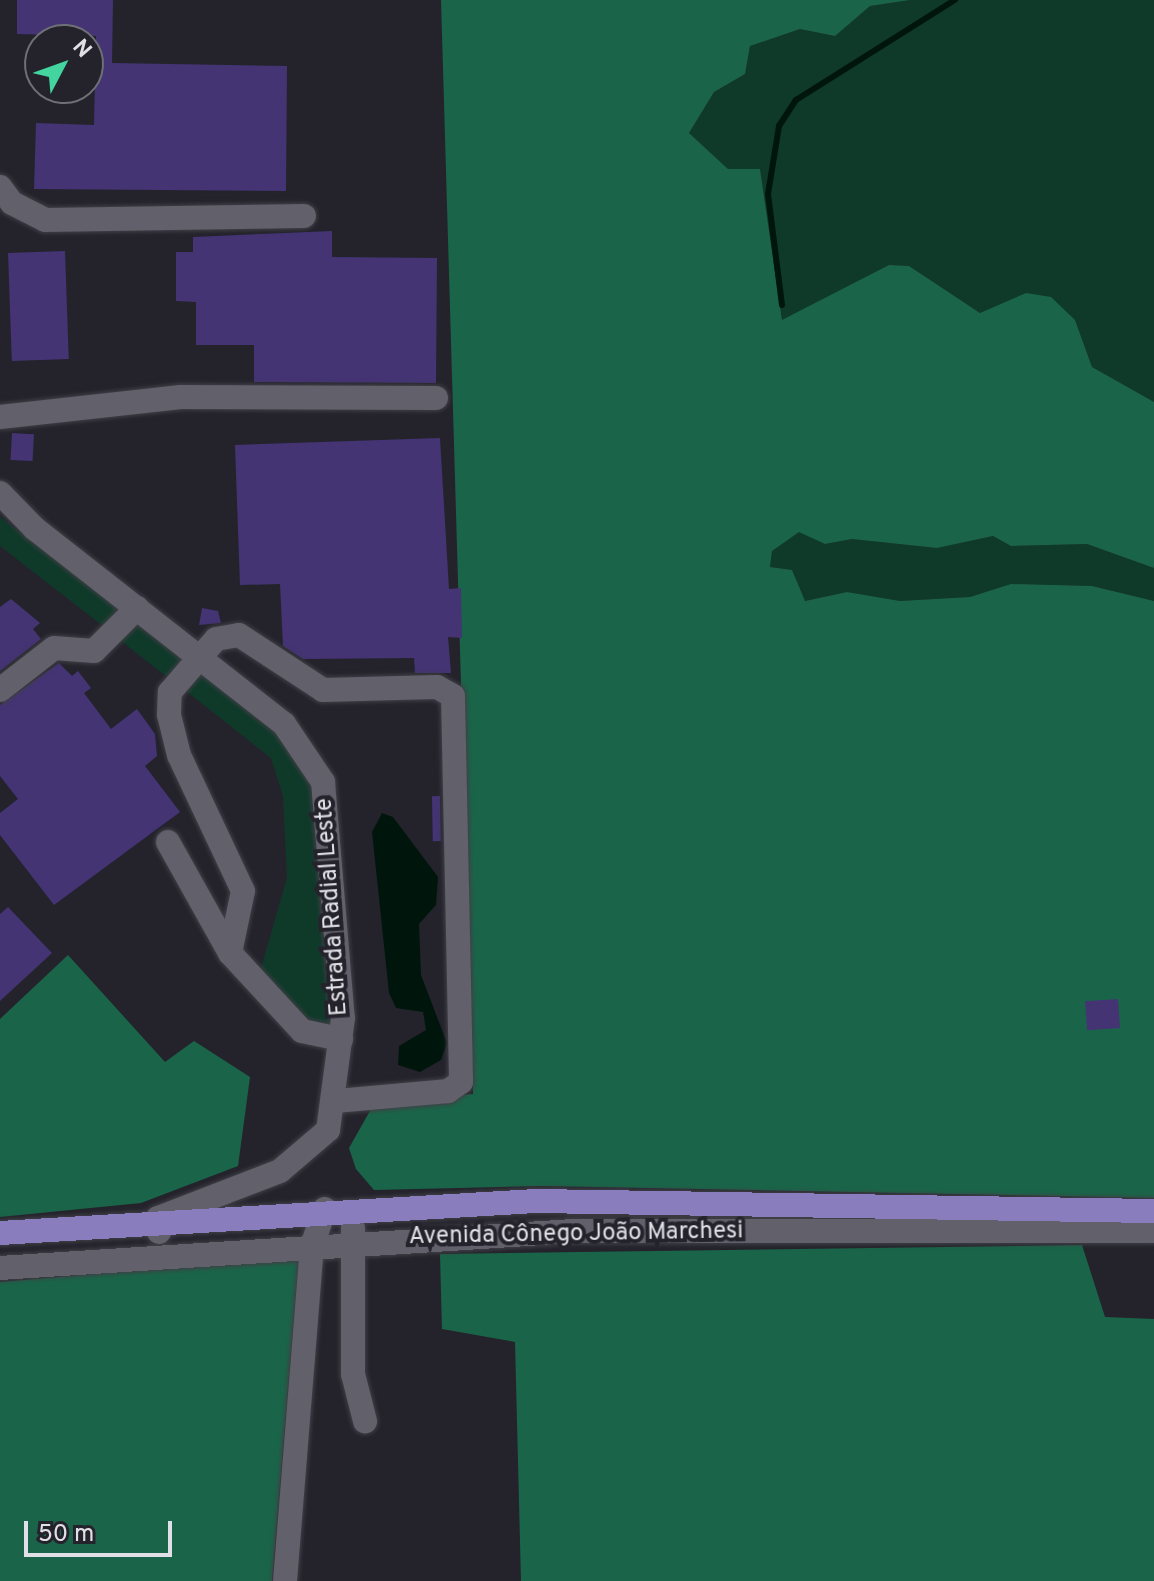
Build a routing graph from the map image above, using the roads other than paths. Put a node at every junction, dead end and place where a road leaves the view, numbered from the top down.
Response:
1 (0, 187) edge
2 (304, 216) dead end
3 (436, 398) dead end
4 (0, 417) edge
5 (0, 493) edge
6 (0, 507) edge
7 (34, 528) junction
8 (137, 608) junction
9 (200, 657) junction
10 (0, 690) edge
11 (168, 842) dead end
12 (230, 953) junction
13 (341, 1039) junction
14 (335, 1101) junction
15 (335, 1208) junction
16 (1154, 1211) edge
17 (158, 1218) junction
18 (1154, 1231) edge
19 (0, 1233) edge
20 (358, 1241) junction
21 (312, 1246) junction
22 (161, 1254) junction
23 (0, 1268) edge
24 (365, 1421) dead end
25 (285, 1581) edge

1 - 2 street
3 - 4 street
5 - 7 street, Estrada Radial Leste
6 - 7 street
7 - 8 street, Estrada Radial Leste
8 - 9 street, Estrada Radial Leste
8 - 10 street
9 - 12 street
9 - 13 street, Estrada Radial Leste
9 - 14 street
11 - 12 street
12 - 13 street
13 - 14 street, Estrada Radial Leste
14 - 17 street, Estrada Radial Leste
15 - 16 main road
15 - 17 main road
15 - 20 street
15 - 21 street
17 - 19 main road
17 - 22 street
18 - 20 street, Avenida Cônego João Marchesi
20 - 21 street, Avenida Cônego João Marchesi
20 - 24 street
21 - 22 street, Avenida Cônego João Marchesi
21 - 25 street
22 - 23 street, Avenida Cônego João Marchesi

